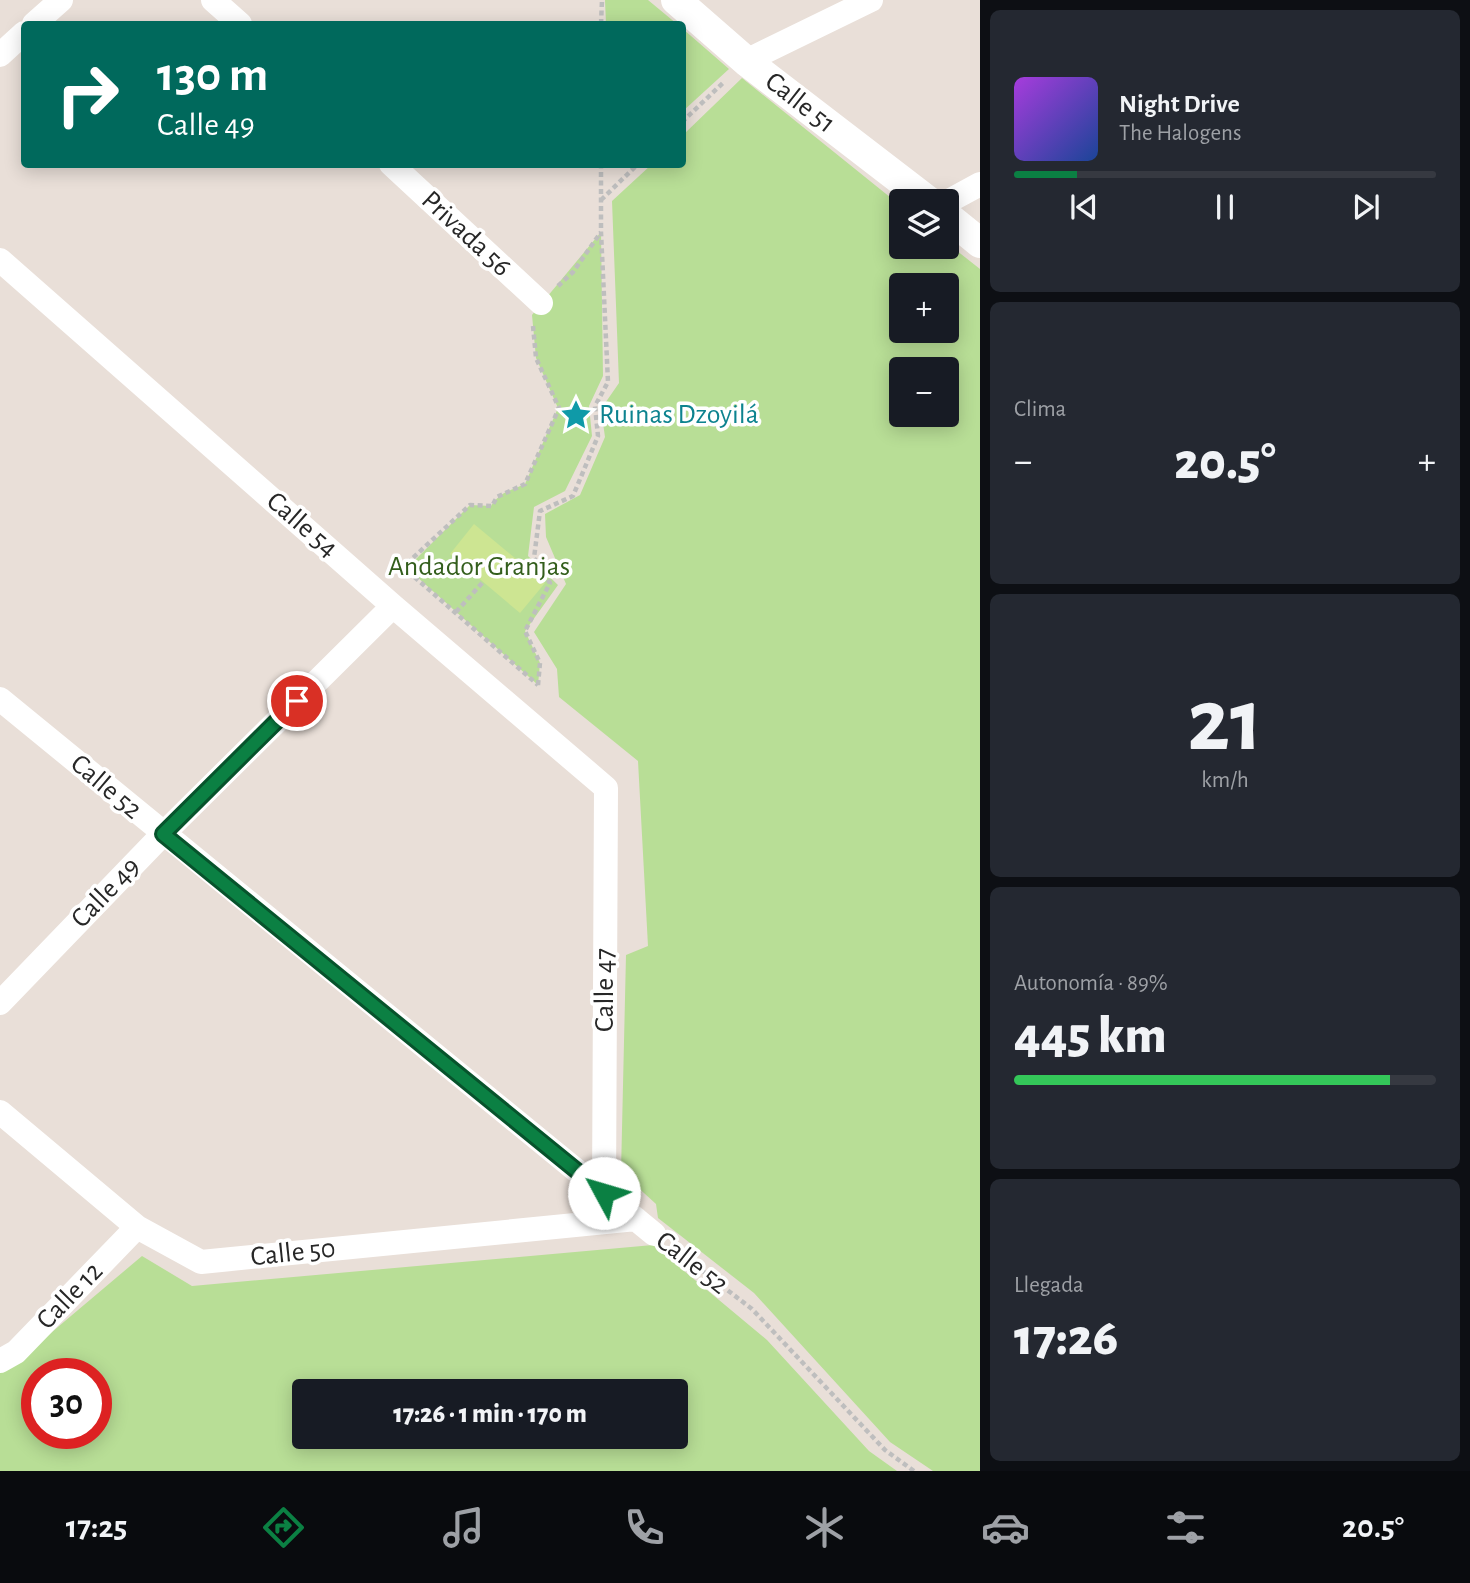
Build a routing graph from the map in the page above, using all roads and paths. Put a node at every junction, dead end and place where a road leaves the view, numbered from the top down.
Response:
1 (61, 0) edge
2 (213, 0) edge
3 (601, 0) edge
4 (676, 0) edge
5 (871, 0) edge
6 (37, 21) edge
7 (237, 21) edge
8 (601, 21) edge
9 (21, 36) edge
10 (0, 55) edge
11 (746, 61) junction
12 (686, 118) edge
13 (395, 168) edge
14 (601, 168) edge
15 (634, 168) edge
16 (980, 184) edge
17 (912, 189) edge
18 (959, 195) edge
19 (600, 201) junction
20 (959, 226) edge
21 (601, 232) junction
22 (980, 243) edge
23 (0, 260) edge
24 (541, 303) junction
25 (483, 582) dead end
26 (393, 606) junction
27 (456, 612) junction
28 (0, 699) edge
29 (606, 788) joint
30 (163, 834) junction
31 (0, 1003) edge
32 (0, 1112) edge
33 (604, 1193) junction
34 (645, 1226) junction
35 (137, 1227) junction
36 (0, 1362) edge
37 (914, 1471) edge

1 - 6 street
2 - 7 street
3 - 8 path
4 - 11 street, Calle 51
5 - 11 street
9 - 10 street
11 - 12 path
11 - 17 street, Calle 51
13 - 24 street, Privada 56
14 - 19 path
15 - 19 path
16 - 18 street
19 - 21 path
20 - 22 street
21 - 24 path
21 - 27 path
23 - 26 street, Calle 54
24 - 27 path
25 - 27 path
26 - 29 street, Calle 54
26 - 30 street, Calle 49
28 - 30 street, Calle 52
29 - 33 street, Calle 47
30 - 31 street, Calle 49
30 - 33 street, Calle 52
32 - 35 street, Calle 50
33 - 34 street, Calle 52
34 - 35 street, Calle 50
34 - 37 path, Calle 52
35 - 36 street, Calle 12

